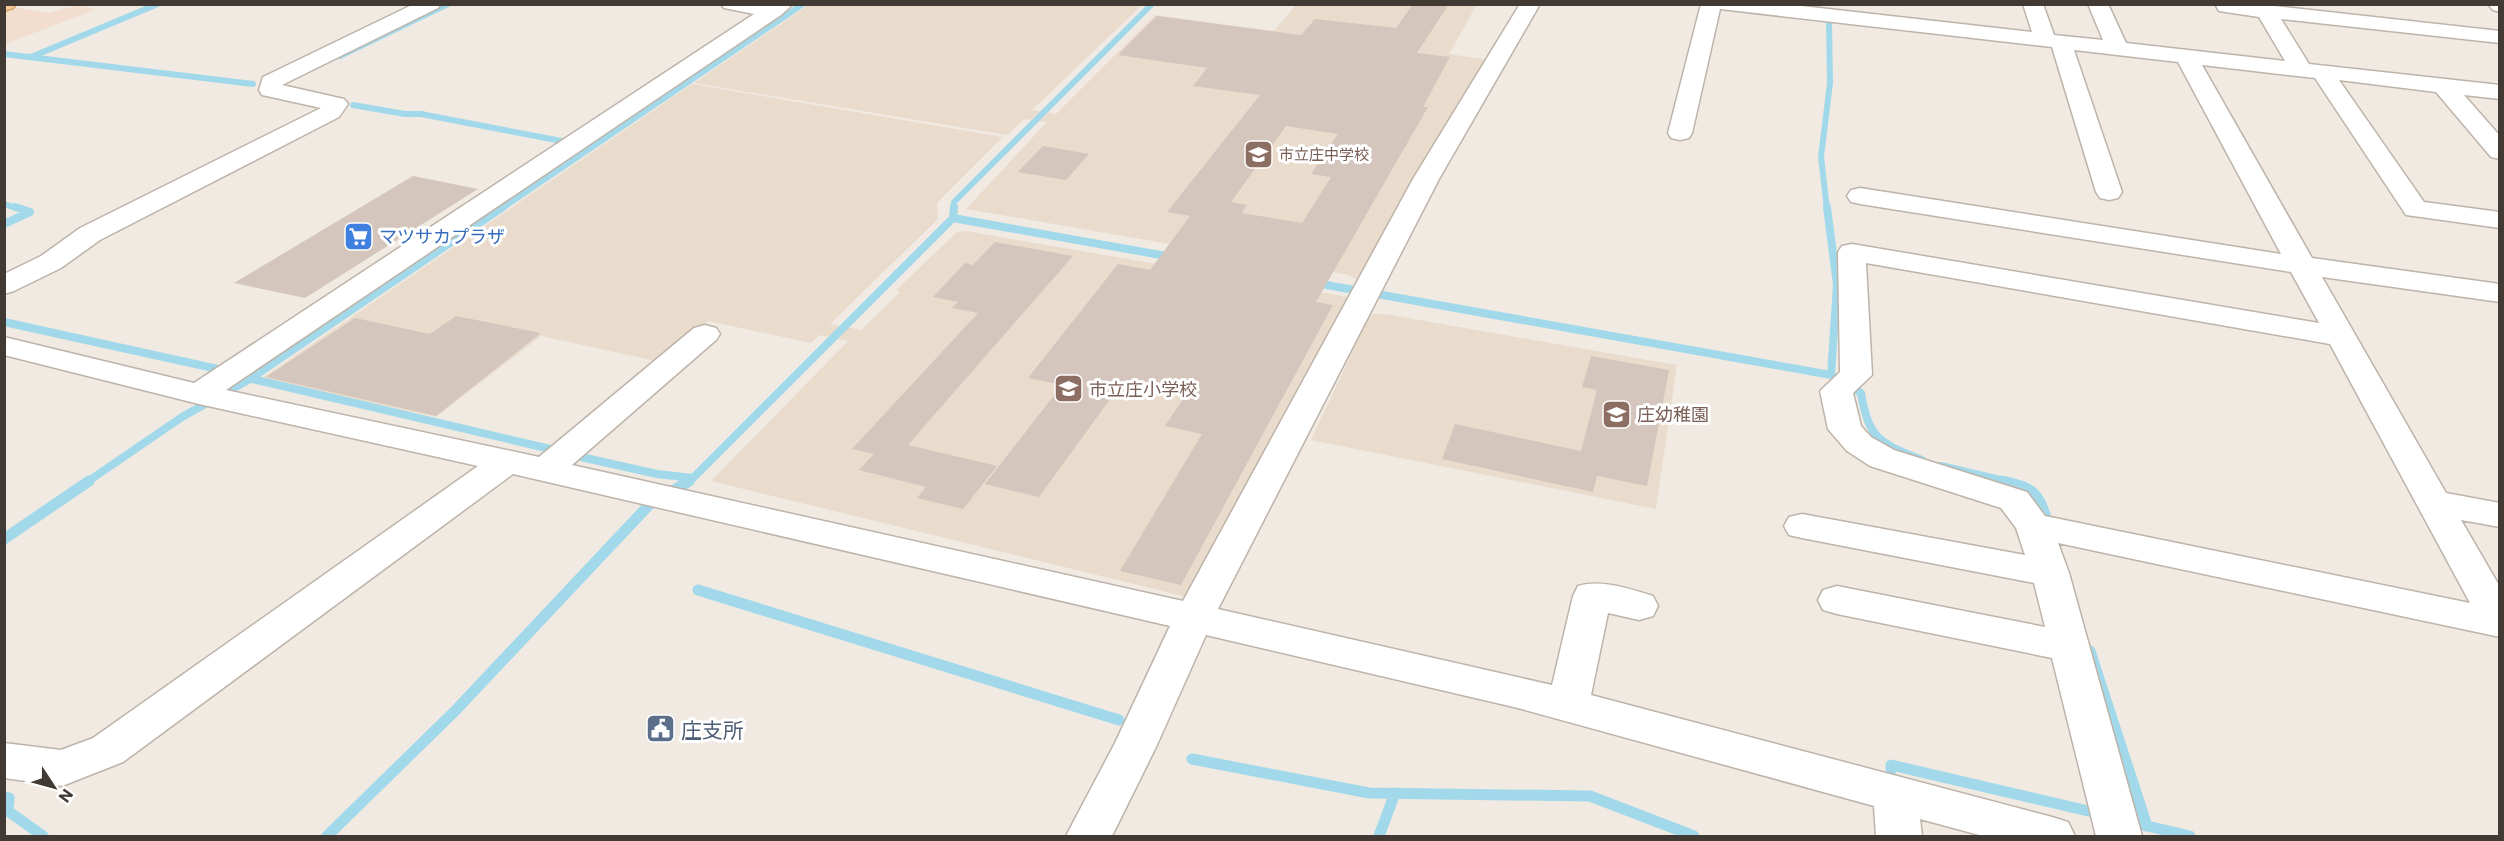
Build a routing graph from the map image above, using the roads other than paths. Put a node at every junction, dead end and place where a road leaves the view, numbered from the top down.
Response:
1 (431, 4) edge
2 (731, 4) edge
3 (1530, 4) edge
4 (1711, 4) edge
5 (1726, 4) edge
6 (1930, 4) edge
7 (2033, 4) edge
8 (2098, 4) edge
9 (2224, 4) edge
10 (778, 8) edge
11 (1785, 8) edge
12 (1840, 11) edge
13 (2266, 11) junction
14 (1934, 28) junction
15 (2499, 37) edge
16 (2053, 41) junction
17 (2117, 48) junction
18 (2186, 56) junction
19 (2312, 70) junction
20 (2443, 85) junction
21 (2499, 92) edge
22 (1680, 133) dead end
23 (2499, 152) edge
24 (2109, 192) dead end
25 (1860, 196) dead end
26 (2499, 220) edge
27 (2299, 265) junction
28 (4, 285) edge
29 (2499, 293) edge
30 (705, 334) dead end
31 (2339, 336) junction
32 (4, 346) edge
33 (219, 388) junction
34 (559, 458) junction
35 (507, 462) junction
36 (2435, 503) junction
37 (2499, 515) edge
38 (1802, 526) dead end
39 (2046, 529) junction
40 (2050, 573) junction
41 (1837, 600) dead end
42 (1639, 606) dead end
43 (1194, 617) junction
44 (2070, 647) junction
45 (1568, 706) junction
46 (4, 760) edge
47 (1895, 794) junction
48 (2115, 822) edge
49 (1089, 837) edge
50 (1899, 837) edge
51 (2052, 837) edge

1 - 28 street
2 - 10 street
3 - 43 street
4 - 22 street
5 - 11 street
6 - 14 street
7 - 16 street
8 - 17 street
9 - 13 street
10 - 33 street
11 - 12 street
12 - 14 street
13 - 15 street
13 - 19 street
14 - 16 street
16 - 17 street
16 - 24 street
17 - 18 street
18 - 19 street
18 - 27 street
19 - 20 street
19 - 26 street
20 - 21 street
20 - 23 street
25 - 27 street
27 - 29 street
27 - 31 street
30 - 34 street
31 - 36 street
31 - 39 street
32 - 33 street
33 - 35 street
34 - 35 street
34 - 43 street
35 - 46 street
36 - 37 street
36 - 39 street
38 - 40 street
39 - 40 street
40 - 44 street
41 - 44 street
42 - 45 street
43 - 45 street
43 - 49 street
44 - 48 street
45 - 47 street
47 - 50 street
47 - 51 street

